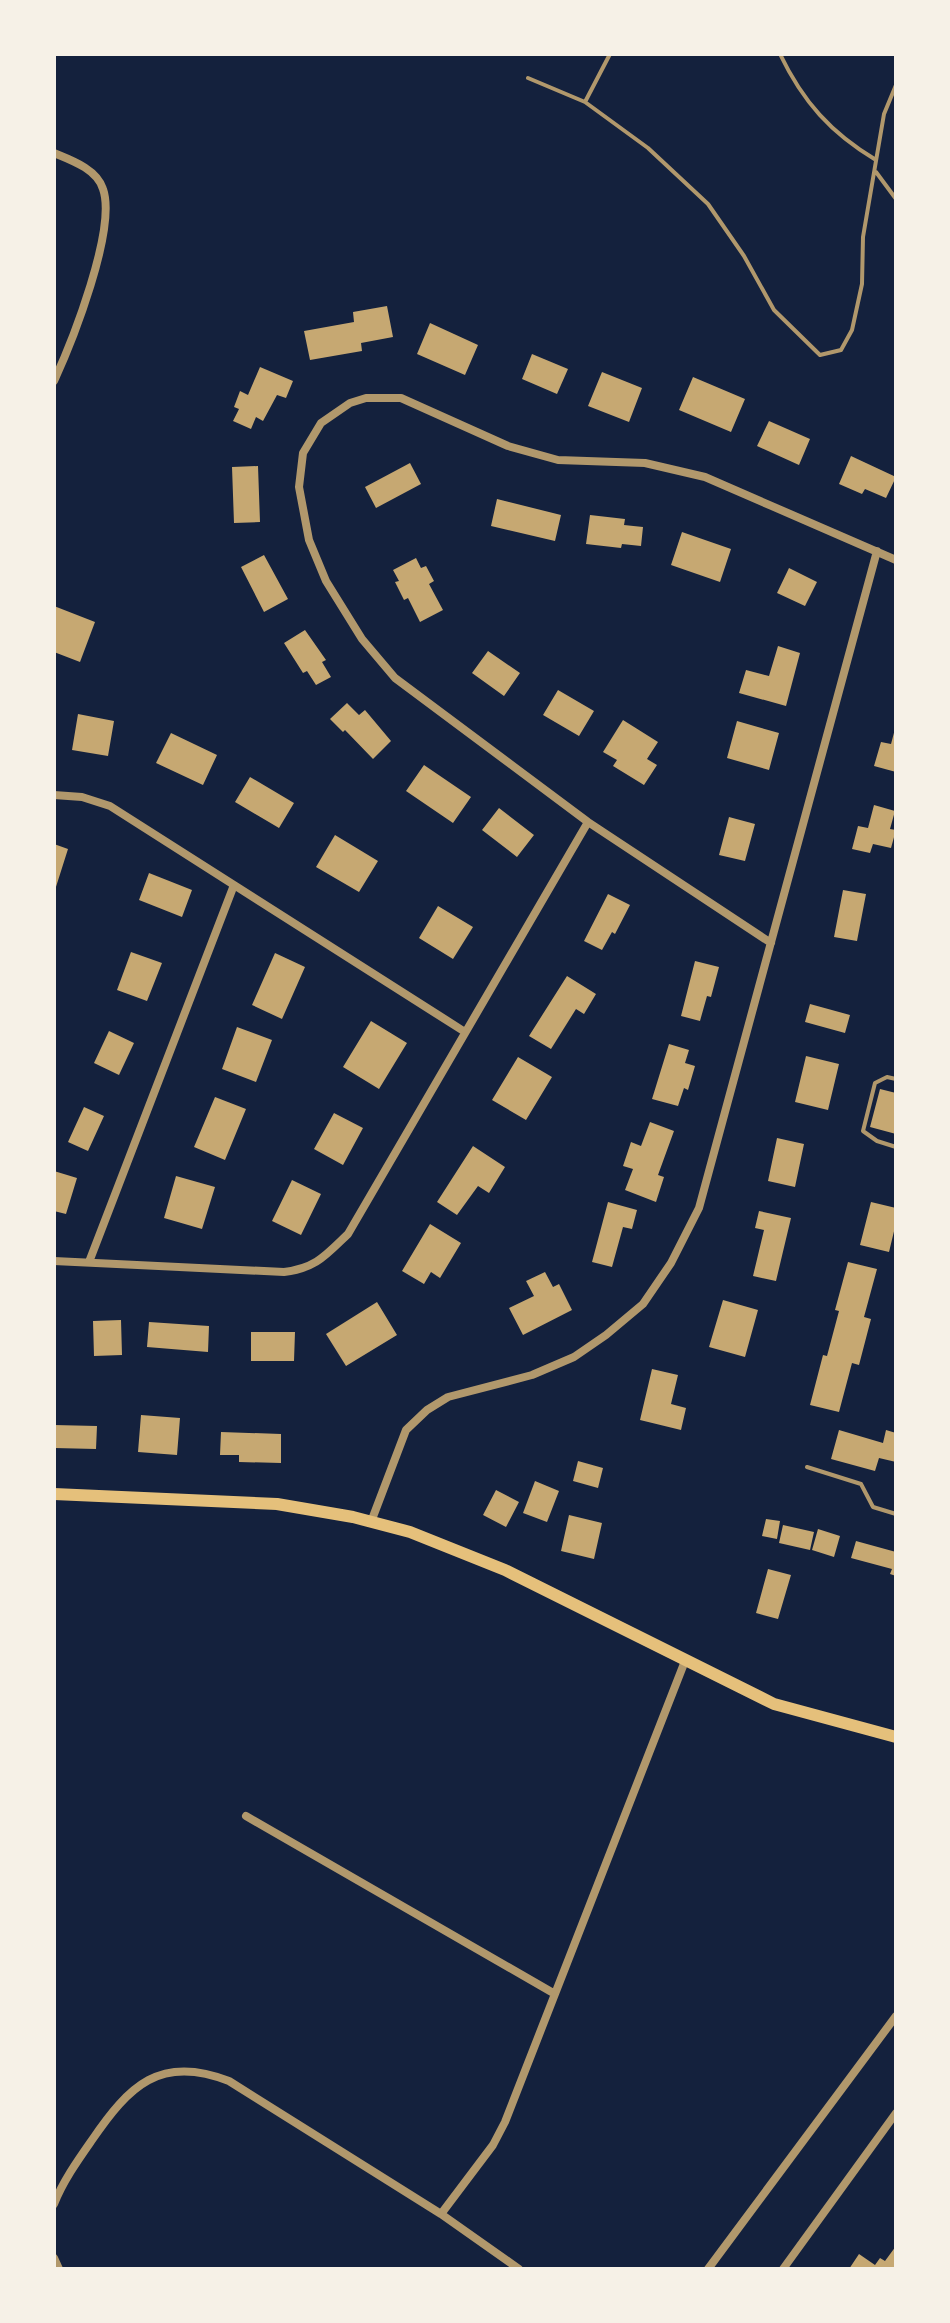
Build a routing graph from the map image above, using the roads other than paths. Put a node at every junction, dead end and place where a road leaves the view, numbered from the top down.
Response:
1 (610, 54) edge
2 (780, 54) edge
3 (528, 78) dead end
4 (896, 85) edge
5 (585, 102) junction
6 (54, 153) edge
7 (876, 160) junction
8 (875, 171) junction
9 (896, 199) edge
10 (54, 381) edge
11 (877, 551) junction
12 (896, 560) edge
13 (54, 795) edge
14 (588, 822) junction
15 (234, 885) junction
16 (771, 943) junction
17 (465, 1032) junction
18 (896, 1079) edge
19 (896, 1147) edge
20 (54, 1261) edge
21 (89, 1262) junction
22 (807, 1467) dead end
23 (54, 1494) edge
24 (896, 1514) edge
25 (371, 1522) junction
26 (685, 1661) junction
27 (896, 1737) edge
28 (246, 1816) dead end
29 (555, 1994) junction
30 (896, 2016) edge
31 (896, 2113) edge
32 (54, 2204) edge
33 (441, 2214) junction
34 (54, 2258) edge
35 (59, 2269) edge
36 (519, 2269) edge
37 (708, 2269) edge
38 (783, 2269) edge

1 - 5 lane
2 - 7 lane
3 - 5 lane
4 - 7 lane
5 - 8 lane
6 - 10 street
7 - 8 lane
8 - 9 lane
11 - 12 street
11 - 14 street
11 - 16 street
13 - 15 street
14 - 16 street
14 - 17 street
15 - 17 street
15 - 21 street
16 - 25 street
17 - 21 street
18 - 19 lane
20 - 21 street
22 - 24 lane
23 - 25 main road
25 - 26 main road
26 - 27 main road
26 - 29 street
28 - 29 street
29 - 33 street
30 - 37 street
31 - 38 street
32 - 33 street
33 - 36 street
34 - 35 street

